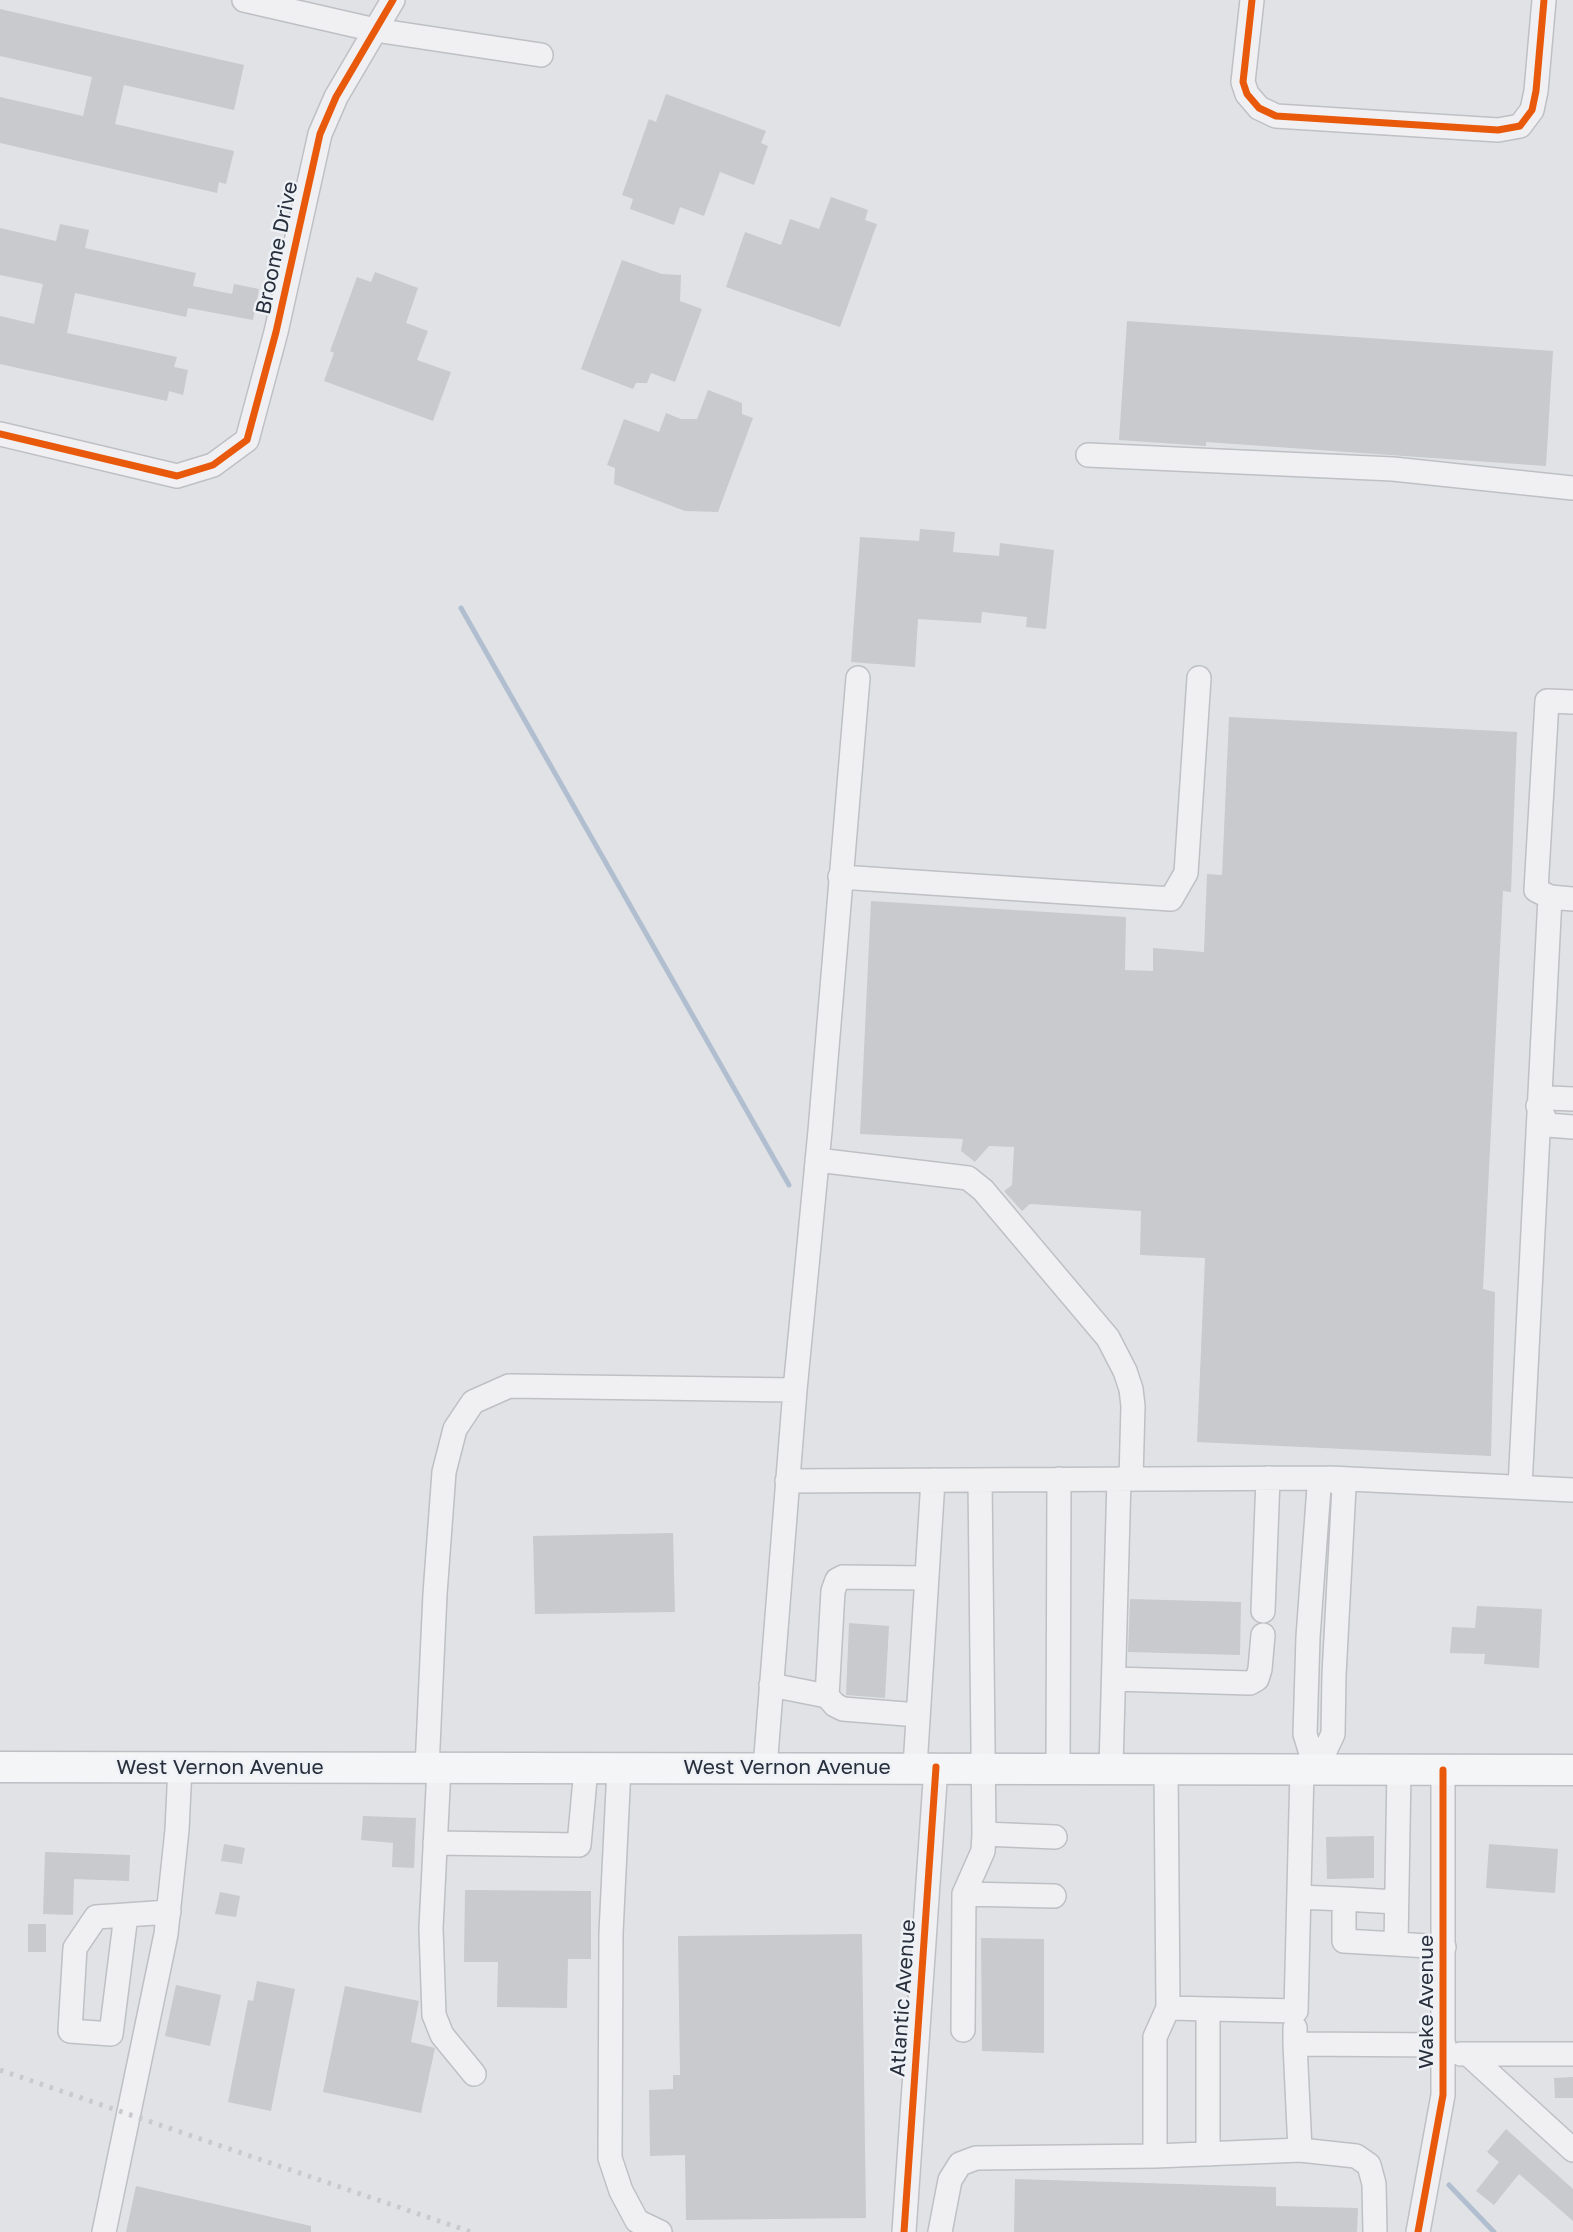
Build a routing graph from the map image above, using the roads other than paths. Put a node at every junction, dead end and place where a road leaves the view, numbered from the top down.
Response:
1 (244, 0) edge
2 (393, 0) edge
3 (1252, 0) edge
4 (1544, 0) edge
5 (375, 30) junction
6 (541, 55) dead end
7 (0, 434) edge
8 (1088, 455) dead end
9 (1573, 488) edge
10 (859, 678) dead end
11 (1199, 678) dead end
12 (1573, 702) edge
13 (840, 877) junction
14 (1550, 897) junction
15 (1573, 899) edge
16 (1573, 1099) edge
17 (1538, 1106) junction
18 (1573, 1127) edge
19 (817, 1160) junction
20 (795, 1390) junction
21 (1268, 1478) junction
22 (1330, 1478) junction
23 (1059, 1479) junction
24 (1125, 1479) junction
25 (933, 1480) junction
26 (980, 1480) junction
27 (788, 1481) junction
28 (1520, 1487) junction
29 (1573, 1490) edge
30 (926, 1578) junction
31 (1263, 1611) dead end
32 (1263, 1635) dead end
33 (1114, 1679) junction
34 (771, 1685) junction
35 (827, 1696) junction
36 (918, 1715) junction
37 (0, 1767) edge
38 (180, 1767) junction
39 (925, 1767) junction
40 (433, 1768) junction
41 (586, 1768) junction
42 (619, 1768) junction
43 (765, 1768) junction
44 (984, 1768) junction
45 (1058, 1768) junction
46 (1111, 1768) junction
47 (1166, 1769) junction
48 (1309, 1770) junction
49 (1399, 1770) junction
50 (1443, 1770) junction
51 (1573, 1770) edge
52 (984, 1834) junction
53 (1055, 1837) dead end
54 (435, 1843) junction
55 (964, 1894) junction
56 (1054, 1896) dead end
57 (1298, 1897) junction
58 (1344, 1899) junction
59 (1396, 1902) junction
60 (169, 1912) junction
61 (126, 1915) junction
62 (1395, 1944) junction
63 (1444, 1947) junction
64 (1168, 2008) junction
65 (1208, 2009) junction
66 (1296, 2011) junction
67 (963, 2030) dead end
68 (1295, 2044) junction
69 (1444, 2050) junction
70 (1468, 2054) junction
71 (1573, 2054) edge
72 (474, 2074) dead end
73 (1300, 2150) junction
74 (1573, 2150) edge
75 (1208, 2154) junction
76 (1155, 2156) junction
77 (104, 2232) edge
78 (660, 2232) edge
79 (904, 2232) edge
80 (940, 2232) edge
81 (1375, 2232) edge
82 (1418, 2232) edge

1 - 5 street
2 - 5 street, Broome Drive
3 - 4 street
5 - 6 street
5 - 7 street, Broome Drive
8 - 9 street
10 - 13 street
11 - 13 street
12 - 14 street
13 - 19 street
14 - 15 street
14 - 17 street
16 - 17 street
17 - 18 street
17 - 28 street
19 - 20 street
19 - 24 street
20 - 27 street
20 - 40 street
21 - 22 street
21 - 24 street
21 - 31 street
22 - 28 street
22 - 48 street
23 - 24 street
23 - 26 street
23 - 45 street
24 - 33 street
25 - 26 street
25 - 27 street
25 - 30 street, Atlantic Avenue
26 - 44 street
27 - 34 street
28 - 29 street
30 - 35 street
30 - 36 street, Atlantic Avenue
32 - 33 street
33 - 46 street
34 - 35 street
34 - 43 street
35 - 36 street
36 - 39 street, Atlantic Avenue
37 - 38 main road, West Vernon Avenue
38 - 40 main road, West Vernon Avenue
38 - 60 street
39 - 43 main road, West Vernon Avenue
39 - 44 main road, West Vernon Avenue
39 - 79 street, Atlantic Avenue
40 - 41 main road, West Vernon Avenue
40 - 54 street
41 - 42 main road, West Vernon Avenue
41 - 54 street
42 - 43 main road, West Vernon Avenue
42 - 78 street
44 - 45 main road, West Vernon Avenue
44 - 52 street
45 - 46 main road, West Vernon Avenue
46 - 47 main road, West Vernon Avenue
47 - 48 main road, West Vernon Avenue
47 - 64 street
48 - 49 main road, West Vernon Avenue
48 - 57 street
49 - 50 main road, West Vernon Avenue
49 - 59 street
50 - 51 main road, West Vernon Avenue
50 - 63 street, Wake Avenue
52 - 53 street
52 - 55 street
54 - 72 street
55 - 56 street
55 - 67 street
57 - 58 street
57 - 66 street
58 - 59 street
58 - 62 street
59 - 62 street
60 - 61 street
60 - 77 street
61 - 61 street
62 - 63 street
63 - 69 street, Wake Avenue
64 - 65 street
64 - 76 street
65 - 66 street
65 - 75 street
66 - 68 street
68 - 69 street
68 - 73 street
69 - 70 street
69 - 82 street, Wake Avenue
70 - 71 street
70 - 74 street
73 - 75 street
73 - 81 street
75 - 76 street
76 - 80 street

